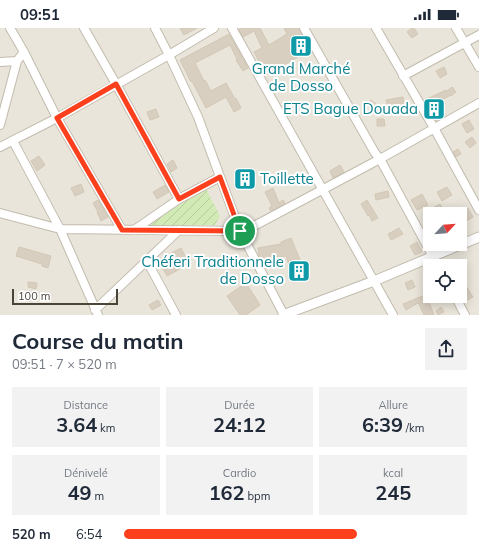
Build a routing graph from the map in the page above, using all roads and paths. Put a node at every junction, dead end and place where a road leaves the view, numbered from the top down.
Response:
1 (10, 28) edge
2 (84, 28) edge
3 (155, 28) edge
4 (214, 28) edge
5 (232, 28) edge
6 (304, 28) edge
7 (376, 28) edge
8 (456, 28) edge
9 (479, 35) edge
10 (465, 43) junction
11 (24, 52) junction
12 (169, 55) junction
13 (17, 61) junction
14 (0, 62) edge
15 (479, 67) edge
16 (403, 76) junction
17 (116, 84) junction
18 (479, 103) edge
19 (57, 118) junction
20 (0, 125) edge
21 (434, 128) junction
22 (13, 141) junction
23 (0, 147) edge
24 (380, 159) junction
25 (220, 177) junction
26 (322, 189) junction
27 (179, 199) junction
28 (479, 210) edge
29 (0, 213) edge
30 (60, 229) junction
31 (122, 230) junction
32 (134, 230) junction
33 (179, 230) junction
34 (240, 231) junction
35 (479, 237) edge
36 (433, 256) junction
37 (434, 259) edge
38 (147, 261) junction
39 (374, 281) junction
40 (459, 303) edge
41 (97, 313) edge
42 (176, 315) edge
43 (284, 315) edge
44 (393, 315) edge
45 (465, 315) edge

1 - 11 street
2 - 17 street
3 - 12 street
4 - 12 street
5 - 26 street
6 - 24 street
7 - 16 street
8 - 10 street
9 - 10 street
10 - 15 street
10 - 16 street
11 - 13 street
11 - 19 street
12 - 17 street
12 - 25 street
13 - 14 street
13 - 20 street
16 - 21 street
17 - 19 street
17 - 27 street
18 - 21 street
19 - 22 street
19 - 31 street
21 - 24 street
21 - 28 street
22 - 23 street
22 - 30 street
24 - 26 street
24 - 36 street
25 - 27 street
25 - 34 street
26 - 34 street
26 - 39 street
27 - 32 street
29 - 30 street
30 - 31 street
30 - 41 street
31 - 32 street
32 - 33 street
33 - 34 street
33 - 38 street
34 - 43 street
35 - 36 street
36 - 37 street
36 - 39 street
38 - 41 street
38 - 42 street
39 - 43 street
39 - 44 street
40 - 45 street

